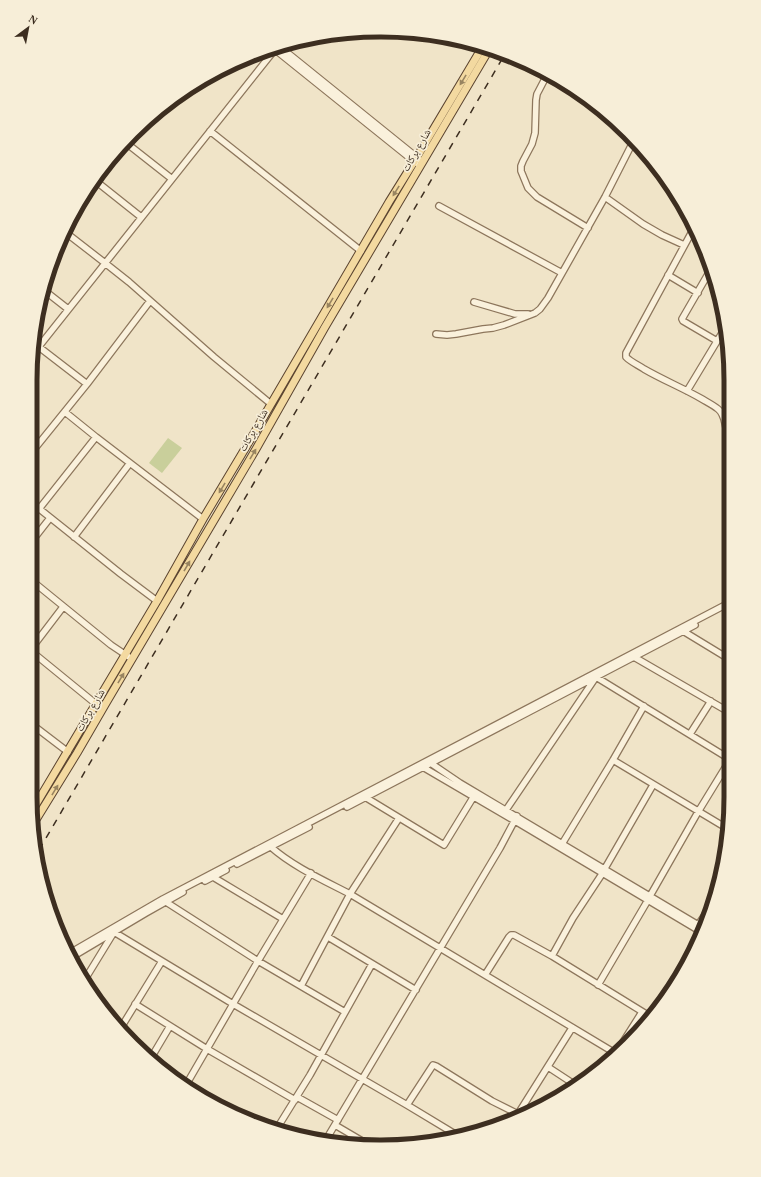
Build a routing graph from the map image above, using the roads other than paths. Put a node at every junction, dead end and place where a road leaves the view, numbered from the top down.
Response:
1 (281, 52) edge
2 (480, 52) edge
3 (486, 54) edge
4 (271, 55) edge
5 (545, 79) edge
6 (210, 131) junction
7 (130, 146) edge
8 (631, 146) edge
9 (418, 162) junction
10 (172, 179) junction
11 (99, 184) edge
12 (605, 197) junction
13 (439, 206) dead end
14 (141, 217) junction
15 (588, 228) junction
16 (691, 234) edge
17 (69, 235) edge
18 (684, 245) junction
19 (362, 251) junction
20 (105, 263) junction
21 (562, 273) junction
22 (668, 275) junction
23 (707, 275) edge
24 (698, 293) junction
25 (49, 294) edge
26 (150, 301) junction
27 (474, 302) dead end
28 (68, 309) junction
29 (530, 314) junction
30 (436, 334) dead end
31 (721, 335) edge
32 (717, 341) junction
33 (39, 347) joint
34 (87, 384) junction
35 (688, 391) junction
36 (271, 404) junction
37 (65, 412) junction
38 (724, 417) edge
39 (96, 437) junction
40 (37, 446) edge
41 (130, 464) junction
42 (39, 509) joint
43 (50, 518) junction
44 (203, 519) junction
45 (37, 535) edge
46 (74, 537) junction
47 (37, 585) edge
48 (157, 601) junction
49 (63, 606) junction
50 (724, 606) edge
51 (724, 610) edge
52 (683, 631) junction
53 (37, 642) edge
54 (125, 654) junction
55 (37, 655) edge
56 (724, 656) edge
57 (634, 657) junction
58 (132, 659) junction
59 (596, 677) junction
60 (711, 701) junction
61 (96, 704) junction
62 (644, 706) junction
63 (724, 708) edge
64 (37, 728) edge
65 (690, 734) junction
66 (68, 752) junction
67 (724, 755) edge
68 (613, 760) junction
69 (429, 762) junction
70 (421, 766) junction
71 (724, 770) edge
72 (653, 785) junction
73 (474, 796) junction
74 (365, 797) junction
75 (37, 800) edge
76 (506, 810) junction
77 (698, 812) junction
78 (38, 817) edge
79 (399, 818) junction
80 (516, 818) junction
81 (722, 826) edge
82 (562, 844) junction
83 (271, 847) junction
84 (603, 872) junction
85 (311, 873) junction
86 (213, 877) junction
87 (350, 894) junction
88 (649, 898) junction
89 (166, 902) junction
90 (283, 919) junction
91 (701, 921) edge
92 (698, 925) joint
93 (697, 930) edge
94 (114, 932) junction
95 (328, 937) junction
96 (94, 942) junction
97 (440, 948) junction
98 (74, 951) edge
99 (76, 955) edge
100 (552, 956) junction
101 (162, 961) junction
102 (258, 962) junction
103 (372, 964) junction
104 (88, 975) edge
105 (485, 975) junction
106 (598, 985) junction
107 (301, 986) junction
108 (416, 990) junction
109 (135, 1004) junction
110 (233, 1004) junction
111 (345, 1012) junction
112 (642, 1012) junction
113 (646, 1014) edge
114 (123, 1024) edge
115 (170, 1026) junction
116 (572, 1028) junction
117 (628, 1034) edge
118 (207, 1049) junction
119 (611, 1051) edge
120 (153, 1054) edge
121 (321, 1056) junction
122 (548, 1067) junction
123 (362, 1079) junction
124 (188, 1081) edge
125 (571, 1082) edge
126 (296, 1098) junction
127 (407, 1105) junction
128 (520, 1110) edge
129 (515, 1113) edge
130 (337, 1123) junction
131 (279, 1125) edge
132 (448, 1133) edge
133 (329, 1136) edge
134 (360, 1139) edge

1 - 9 street
2 -> 9 main road, شارع بركات
3 - 9 main road, شارع بركات
4 - 6 street
5 - 15 street
6 - 10 street
6 - 19 street
7 - 10 street
8 - 12 street
9 -> 19 main road, شارع بركات
58 -> 9 main road, شارع بركات
10 - 14 street
11 - 14 street
12 - 15 street
12 - 18 street
13 - 21 street
14 - 20 street
15 - 21 street
16 - 18 street
17 - 20 street
18 - 22 street
19 -> 36 main road, شارع بركات
20 - 26 street
20 - 28 street
21 - 29 street
22 - 24 street
22 - 35 street
23 - 24 street
24 - 32 street
25 - 28 street
26 - 34 street
26 - 36 street
27 - 29 street
28 - 33 street
29 - 30 street
31 - 32 street
32 - 35 street
33 - 34 street
34 - 37 street
35 - 38 street
36 -> 44 main road, شارع بركات
37 - 39 street
37 - 40 street
39 - 41 street
39 - 42 street
41 - 44 street
41 - 46 street
42 - 43 street
43 - 45 street
43 - 46 street
44 - 48 main road, شارع بركات
46 - 48 street
47 - 49 street
48 - 54 main road, شارع بركات
49 - 53 street
49 - 54 street
50 - 69 street
51 - 52 street
52 - 56 street
52 - 57 street
54 - 58 street
54 - 61 main road, شارع بركات
55 - 61 street
57 - 59 street
57 - 60 street
78 -> 58 main road, شارع بركات
59 - 62 street
59 - 69 street
59 - 76 street
60 - 63 street
60 - 65 street
61 - 66 main road, شارع بركات
62 - 65 street
62 - 68 street
64 - 66 street
65 - 67 street
66 - 75 main road, شارع بركات
68 - 72 street
68 - 82 street
69 - 70 street
69 - 76 street
70 - 73 street
70 - 74 street
70 - 96 street
71 - 77 street
72 - 77 street
72 - 84 street
73 - 79 street
73 - 80 street
74 - 79 street
74 - 83 street
76 - 80 street
77 - 81 street
77 - 88 street
79 - 87 street
80 - 82 street
80 - 84 street
80 - 97 street
82 - 84 street
83 - 85 street
83 - 86 street
84 - 88 street
84 - 100 street
85 - 87 street
85 - 90 street
86 - 89 street
86 - 90 street
87 - 95 street
87 - 97 street
88 - 92 street
88 - 93 street
88 - 106 street
89 - 94 street
89 - 102 street
90 - 102 street
91 - 92 street
94 - 96 street
94 - 101 street
94 - 104 street
95 - 103 street
95 - 107 street
96 - 98 street
96 - 99 street
97 - 105 street
97 - 108 street
100 - 105 street
100 - 106 street
101 - 109 street
101 - 110 street
102 - 107 street
102 - 110 street
103 - 108 street
103 - 111 street
105 - 116 street
106 - 112 street
107 - 111 street
108 - 123 street
109 - 114 street
109 - 115 street
110 - 118 street
110 - 121 street
111 - 121 street
112 - 113 street
112 - 117 street
115 - 118 street
115 - 120 street
116 - 119 street
116 - 122 street
118 - 124 street
118 - 126 street
121 - 123 street
121 - 126 street
122 - 125 street
122 - 128 street
123 - 127 street
123 - 130 street
126 - 130 street
126 - 131 street
127 - 129 street
127 - 132 street
130 - 133 street
130 - 134 street

